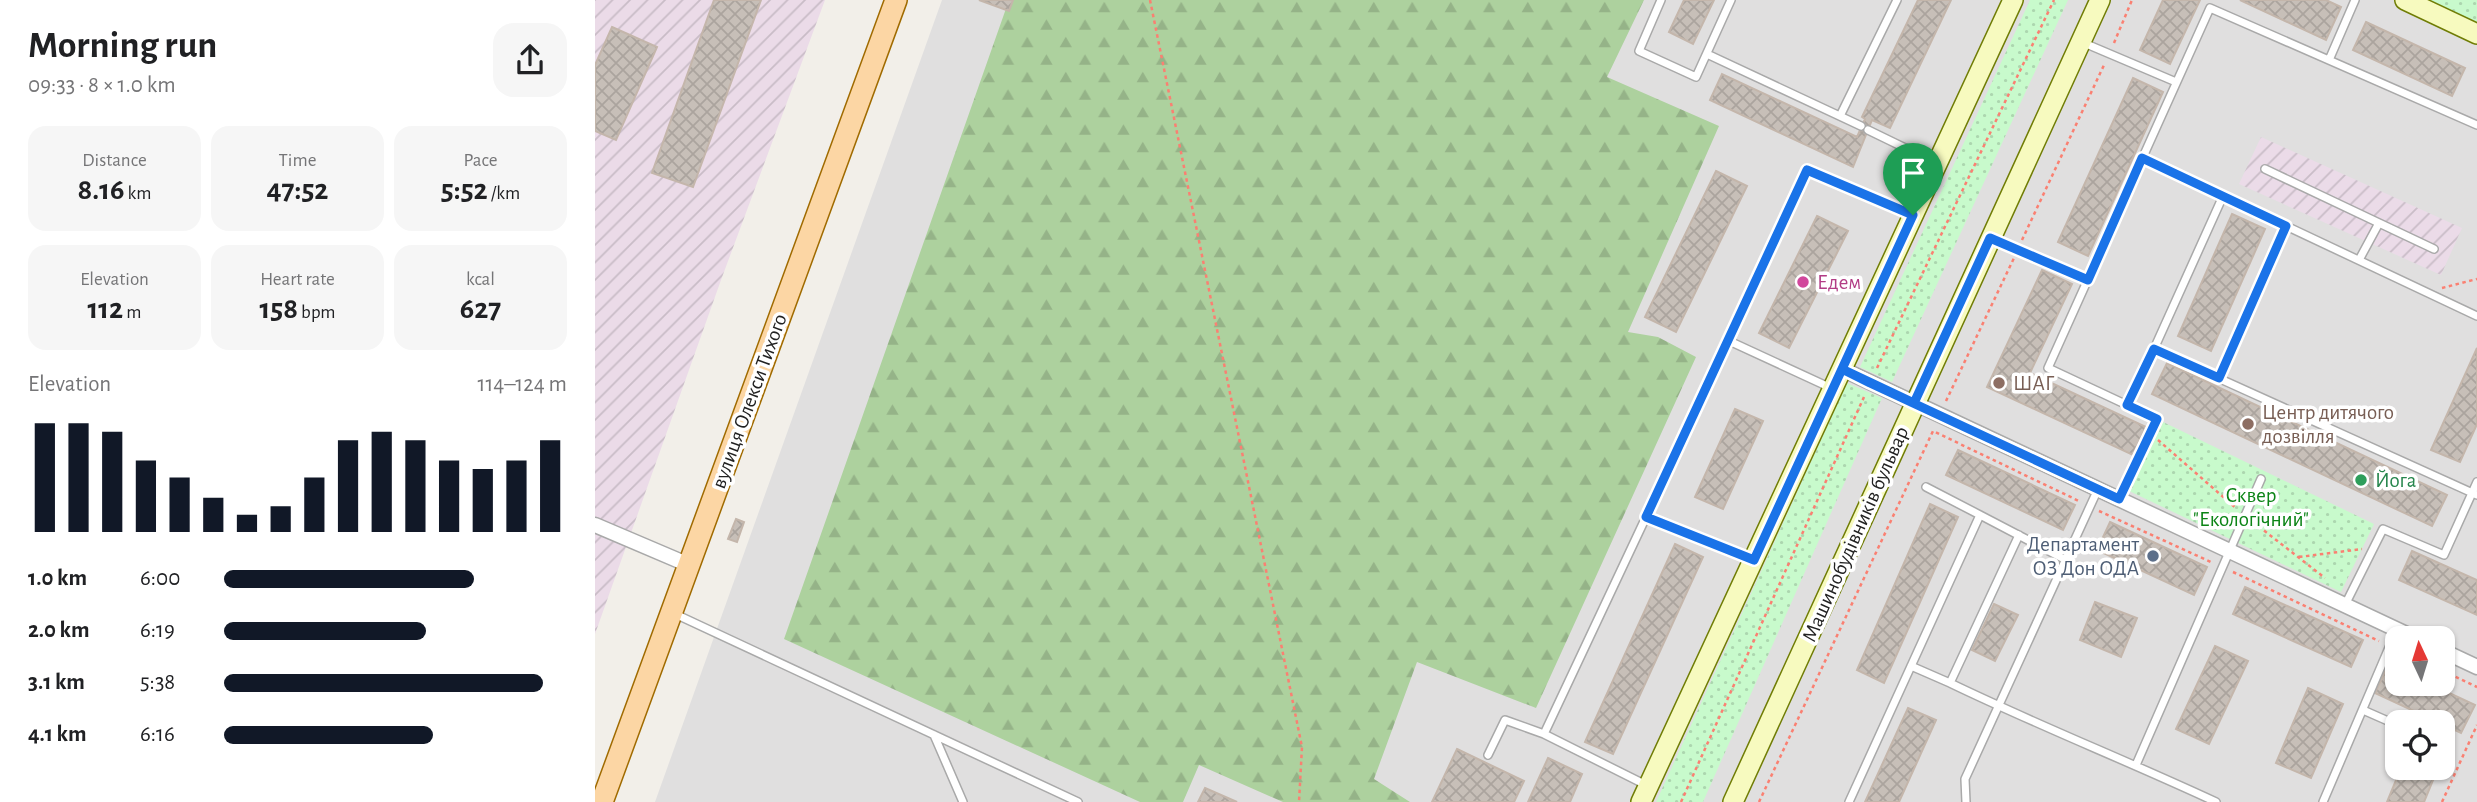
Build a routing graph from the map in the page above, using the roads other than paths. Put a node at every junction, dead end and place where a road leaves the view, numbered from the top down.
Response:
1 (896, 0) edge
2 (1661, 0) edge
3 (1731, 0) edge
4 (1897, 0) edge
5 (2013, 0) edge
6 (2100, 0) edge
7 (2355, 0) edge
8 (2405, 0) edge
9 (2477, 34) edge
10 (2081, 42) junction
11 (1707, 54) junction
12 (2329, 60) junction
13 (2176, 82) junction
14 (1840, 116) junction
15 (2477, 125) edge
16 (2142, 158) junction
17 (1937, 163) junction
18 (2265, 169) dead end
19 (2223, 196) junction
20 (1913, 215) junction
21 (2379, 223) junction
22 (2286, 226) junction
23 (1990, 238) junction
24 (2434, 249) dead end
25 (2359, 260) junction
26 (2088, 280) junction
27 (2477, 316) edge
28 (1727, 341) junction
29 (2154, 349) junction
30 (1842, 369) junction
31 (2219, 378) junction
32 (1833, 389) junction
33 (1914, 403) junction
34 (2127, 405) junction
35 (2261, 479) dead end
36 (2477, 482) edge
37 (1926, 487) dead end
38 (2098, 489) junction
39 (2475, 494) edge
40 (2119, 499) junction
41 (1980, 514) junction
42 (1646, 517) junction
43 (595, 525) edge
44 (2019, 536) junction
45 (2229, 551) junction
46 (1754, 560) junction
47 (2066, 560) junction
48 (689, 565) junction
49 (2345, 605) junction
50 (672, 612) junction
51 (2390, 626) edge
52 (2455, 657) edge
53 (2385, 660) edge
54 (1911, 666) junction
55 (2477, 667) edge
56 (1950, 684) junction
57 (1998, 706) junction
58 (2363, 710) junction
59 (2385, 720) edge
60 (933, 734) junction
61 (1544, 734) junction
62 (1488, 755) dead end
63 (2136, 765) junction
64 (1645, 794) edge
65 (602, 802) edge
66 (963, 802) edge
67 (1078, 802) edge
68 (1733, 802) edge
69 (1849, 802) edge
70 (1966, 802) edge
71 (2215, 802) edge
72 (2323, 802) edge

1 - 48 main road, вулиця Олекси Тихого
2 - 11 lane
3 - 11 lane
4 - 14 lane
5 - 17 street
6 - 10 street, Машинобудівників бульвар
7 - 12 lane
8 - 9 street
10 - 13 lane
10 - 23 street, Машинобудівників бульвар
11 - 14 lane
12 - 13 lane
12 - 15 lane
13 - 16 lane
14 - 17 lane
16 - 19 lane
16 - 26 lane
17 - 20 street
18 - 21 lane
19 - 22 lane
19 - 29 lane
20 - 28 lane
20 - 30 street
21 - 24 lane
21 - 25 lane
22 - 25 lane
22 - 31 lane
23 - 26 lane
23 - 33 street, Машинобудівників бульвар
25 - 27 lane
26 - 34 lane
28 - 32 lane
28 - 42 lane
29 - 31 lane
29 - 34 lane
30 - 32 street
30 - 33 street
31 - 39 lane
32 - 46 street
33 - 38 street
33 - 68 street, Машинобудівників бульвар
34 - 40 lane
35 - 45 lane
36 - 39 lane
37 - 41 lane
38 - 40 street
38 - 47 lane
39 - 49 lane
40 - 45 street
41 - 44 lane
41 - 54 lane
42 - 46 lane
42 - 61 lane
43 - 48 street
44 - 47 lane
44 - 56 lane
45 - 49 street
45 - 63 lane
46 - 64 street
47 - 57 lane
48 - 50 main road, вулиця Олекси Тихого
49 - 51 street
50 - 60 lane
50 - 65 main road, вулиця Олекси Тихого
52 - 55 street
53 - 58 lane
54 - 56 lane
54 - 69 lane
56 - 57 lane
57 - 63 lane
57 - 70 lane
58 - 59 lane
58 - 72 lane
60 - 66 lane
60 - 67 lane
61 - 62 lane
61 - 64 lane
63 - 71 lane

